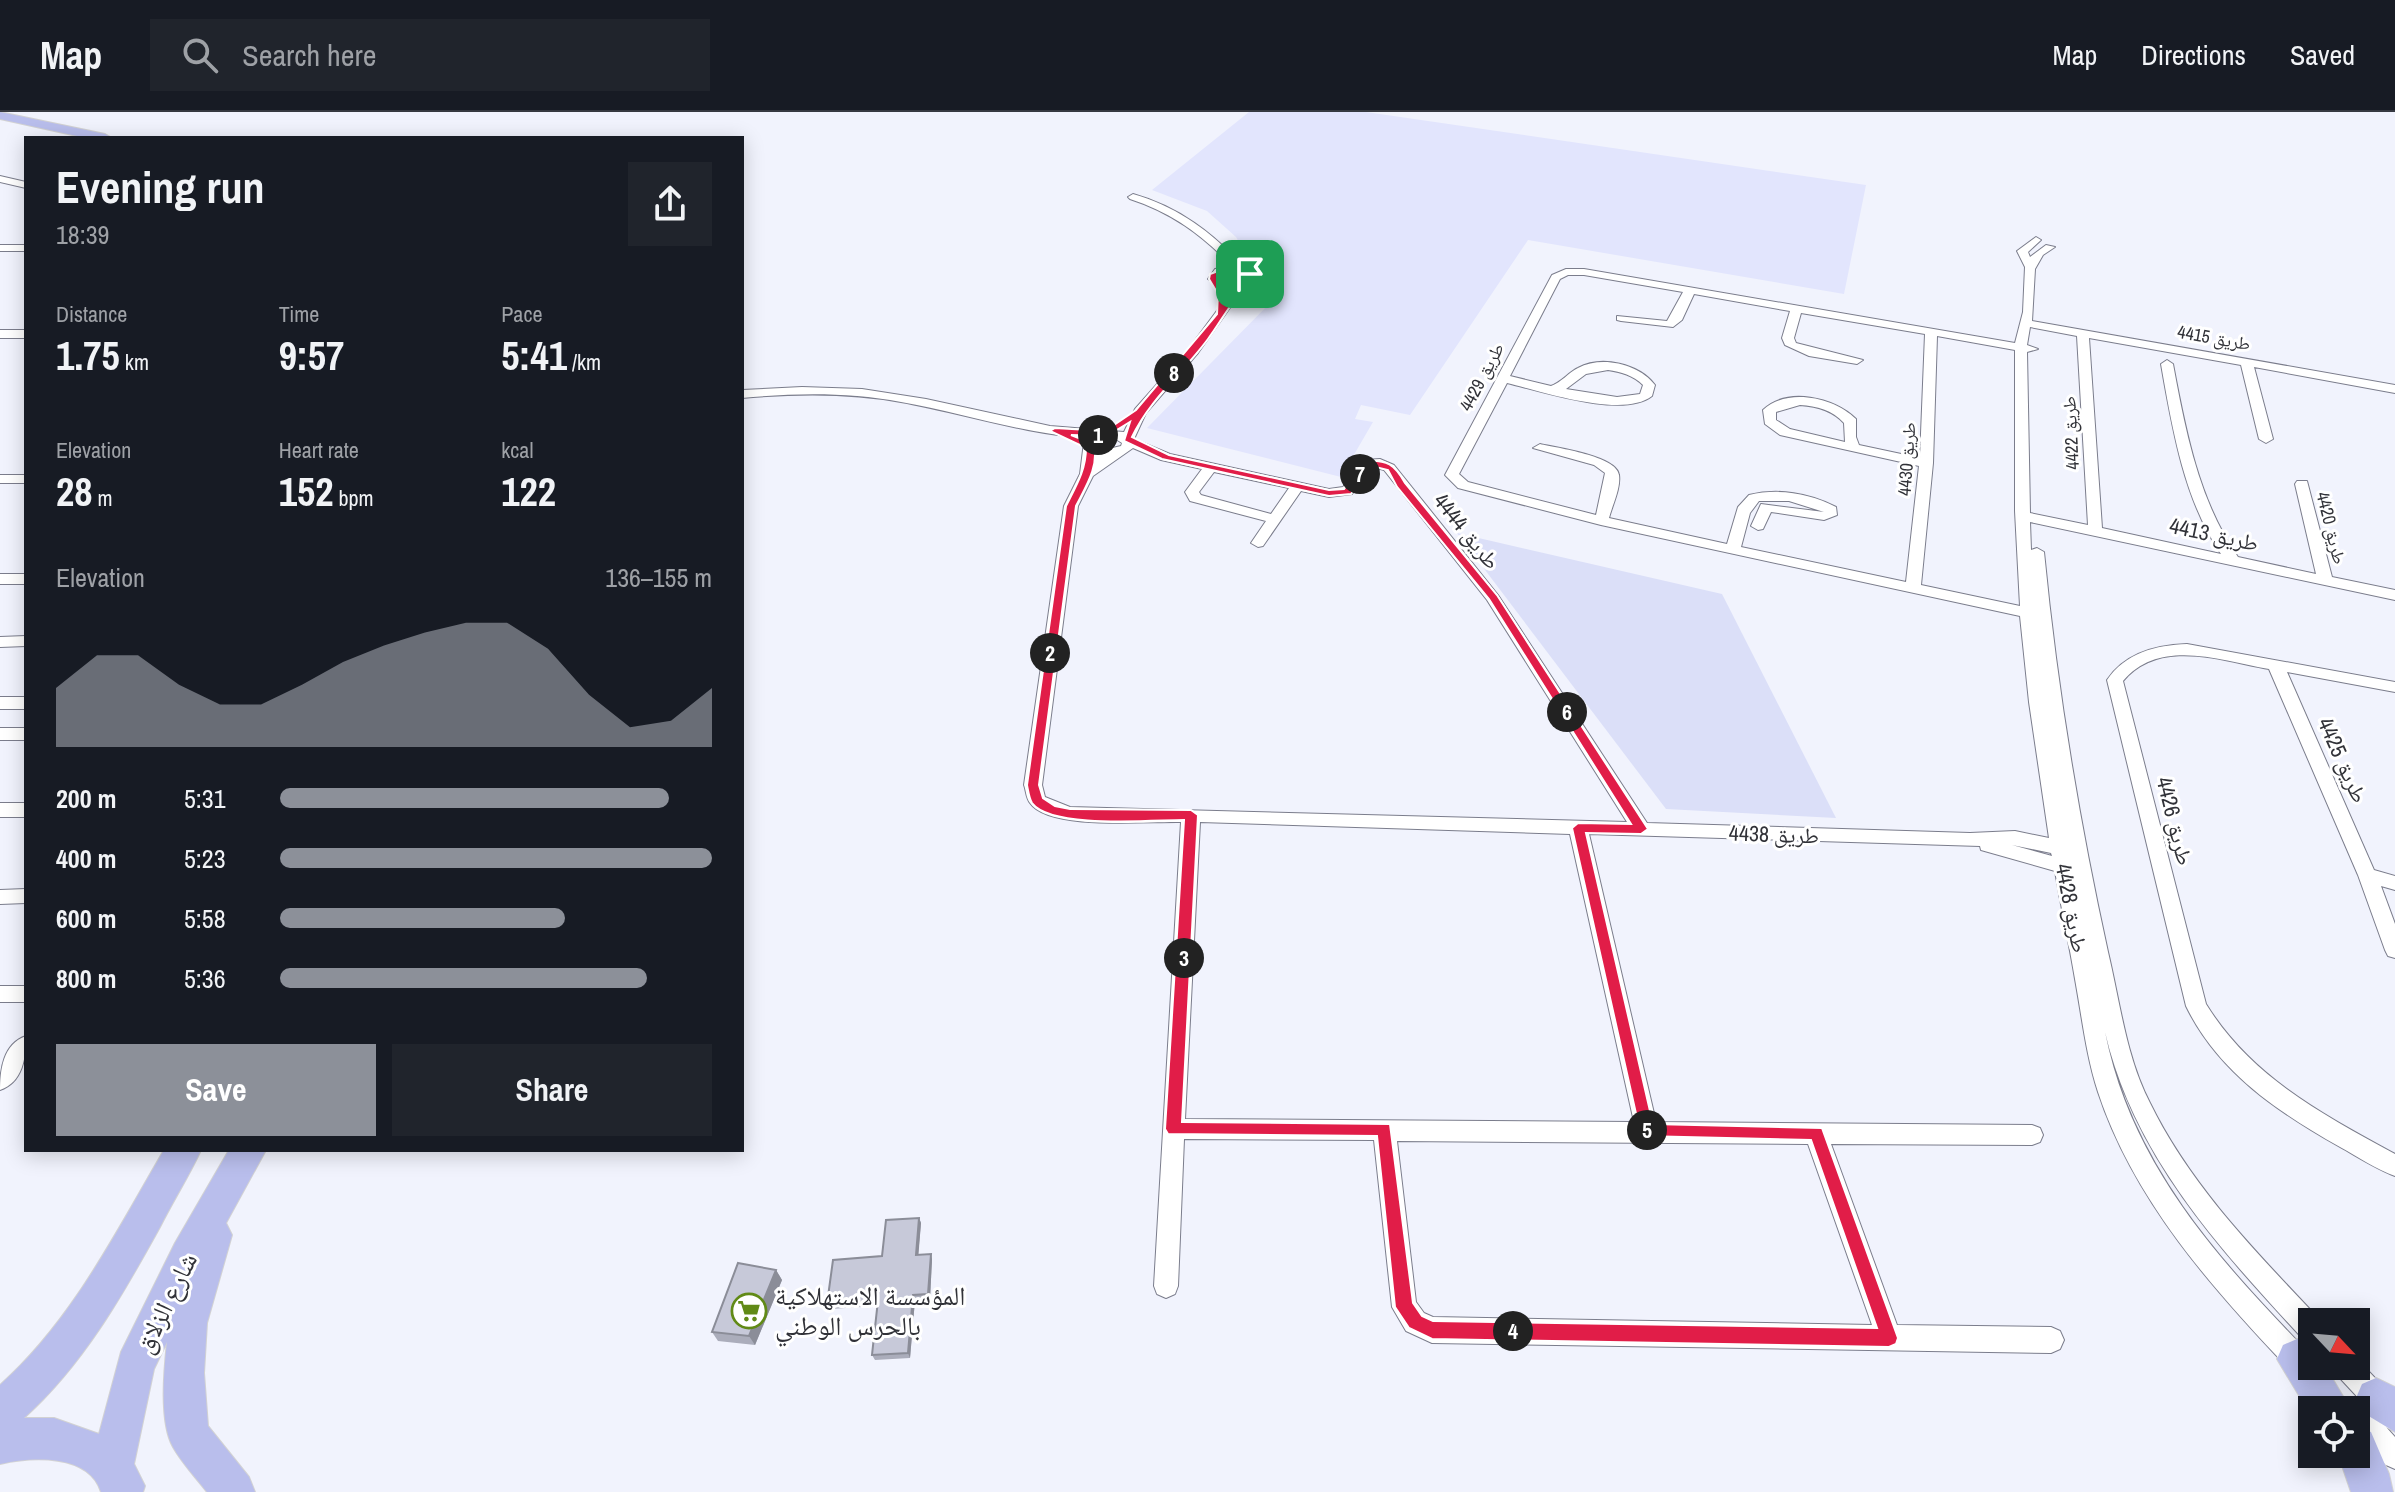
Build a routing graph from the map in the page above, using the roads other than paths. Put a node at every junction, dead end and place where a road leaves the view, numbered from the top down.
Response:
1 (0, 115) edge
2 (0, 129) edge
3 (30, 136) edge
4 (96, 136) edge
5 (0, 179) edge
6 (24, 185) edge
7 (1133, 197) dead end
8 (1119, 202) dead end
9 (1188, 221) junction
10 (1213, 238) junction
11 (2036, 240) dead end
12 (2050, 247) dead end
13 (0, 248) edge
14 (24, 248) edge
15 (2029, 265) junction
16 (1241, 270) junction
17 (1218, 277) junction
18 (1241, 285) junction
19 (1690, 290) junction
20 (1797, 308) junction
21 (1221, 314) junction
22 (1621, 318) dead end
23 (2026, 323) junction
24 (1931, 332) junction
25 (2083, 333) junction
26 (0, 334) edge
27 (24, 334) edge
28 (2026, 348) junction
29 (1857, 360) dead end
30 (2247, 363) junction
31 (2167, 364) dead end
32 (1502, 378) junction
33 (1555, 389) junction
34 (2395, 389) edge
35 (744, 394) edge
36 (1140, 412) junction
37 (1055, 431) junction
38 (1104, 434) junction
39 (2266, 439) dead end
40 (1128, 440) junction
41 (1091, 447) junction
42 (1540, 448) dead end
43 (1854, 448) junction
44 (1117, 453) junction
45 (1166, 457) junction
46 (1926, 463) junction
47 (1210, 468) junction
48 (1087, 474) junction
49 (0, 479) edge
50 (24, 479) edge
51 (2302, 484) dead end
52 (1297, 487) junction
53 (2029, 517) junction
54 (1275, 519) junction
55 (1601, 521) junction
56 (1758, 526) dead end
57 (2095, 531) junction
58 (1258, 543) dead end
59 (1733, 550) junction
60 (2233, 560) junction
61 (0, 579) edge
62 (24, 579) edge
63 (2325, 580) junction
64 (1913, 589) junction
65 (2395, 595) edge
66 (2035, 615) junction
67 (24, 641) edge
68 (0, 642) edge
69 (2275, 664) junction
70 (2395, 687) edge
71 (0, 703) edge
72 (24, 703) edge
73 (0, 734) edge
74 (24, 734) edge
75 (0, 810) edge
76 (24, 810) edge
77 (1191, 815) junction
78 (1578, 828) junction
79 (1641, 829) junction
80 (2070, 859) junction
81 (2367, 875) junction
82 (2395, 883) edge
83 (24, 896) edge
84 (0, 897) edge
85 (2395, 950) edge
86 (0, 994) edge
87 (24, 994) edge
88 (24, 1048) edge
89 (0, 1081) edge
90 (1173, 1129) junction
91 (1384, 1129) junction
92 (1647, 1131) junction
93 (1816, 1133) junction
94 (2032, 1135) dead end
95 (182, 1152) edge
96 (247, 1152) edge
97 (2395, 1166) edge
98 (229, 1185) junction
99 (1166, 1286) dead end
100 (2298, 1335) edge
101 (1889, 1338) junction
102 (2298, 1339) edge
103 (2051, 1340) dead end
104 (2342, 1380) edge
105 (2355, 1380) edge
106 (2374, 1411) edge
107 (0, 1412) edge
108 (0, 1443) edge
109 (2395, 1456) edge
110 (2365, 1468) edge
111 (123, 1484) edge
112 (234, 1492) edge
113 (2372, 1492) edge

1 - 4 main road
2 - 3 main road
5 - 6 street
7 - 9 street
8 - 9 street
9 - 10 street
10 - 16 street
10 - 17 street
11 - 15 street, طريق 4428
12 - 15 street
13 - 14 street
15 - 23 street, طريق 4428
16 - 17 street
16 - 18 street
17 - 18 street
17 - 21 street
18 - 21 street
19 - 20 street, طريق 4429
19 - 22 street
19 - 32 street, طريق 4429
20 - 24 street, طريق 4429
20 - 29 street
21 - 36 street
23 - 25 street, طريق 4415
23 - 28 street, طريق 4428
24 - 28 street, طريق 4429
24 - 46 street, طريق 4430
25 - 30 street, طريق 4415
25 - 57 street, طريق 4422
26 - 27 street
28 - 53 street, طريق 4428
30 - 34 street, طريق 4415
30 - 39 street
31 - 60 street
32 - 33 street
32 - 55 street, طريق 4429
33 - 33 street
35 - 37 street
36 - 38 street
36 - 40 street
37 - 38 street, طريق 4444
37 - 41 street, طريق 4444
38 - 40 street, طريق 4444
38 - 41 street
40 - 44 street
40 - 45 street, طريق 4444
41 - 44 street, طريق 4444
41 - 48 street
42 - 55 street
43 - 43 street
43 - 46 street
44 - 45 street, طريق 4444
44 - 48 street
45 - 47 street, طريق 4444
46 - 64 street, طريق 4430
47 - 52 street, طريق 4444
47 - 54 street
48 - 77 street, طريق 4438
49 - 50 street
51 - 63 street, طريق 4420
52 - 54 street
52 - 79 street, طريق 4444
53 - 57 street, طريق 4413
53 - 66 street, طريق 4428
54 - 58 street
55 - 59 street, طريق 4429
56 - 59 street
57 - 60 street, طريق 4413
59 - 64 street, طريق 4429
60 - 63 street, طريق 4413
61 - 62 street
63 - 65 street, طريق 4413
64 - 66 street, طريق 4429
66 - 80 street, طريق 4428
67 - 68 street
69 - 70 street, طريق 4426
69 - 81 street, طريق 4425
69 - 97 street, طريق 4426
71 - 72 street
73 - 74 street
75 - 76 street
77 - 78 street, طريق 4438
77 - 90 street
78 - 79 street, طريق 4438
78 - 92 street
79 - 80 street, طريق 4438
80 - 100 street, طريق 4428
80 - 102 street, طريق 4428
81 - 82 street
81 - 85 street, طريق 4425
83 - 84 street
86 - 87 street
88 - 89 street
90 - 91 street
90 - 99 street
91 - 92 street
91 - 101 street
92 - 93 street
93 - 94 street
93 - 101 street
95 - 107 main road
96 - 98 main road, شارع الزلاق
98 - 111 main road, شارع الزلاق
98 - 112 main road
101 - 103 street
104 - 106 street, طريق 4428
105 - 106 street, طريق 4428
106 - 109 street, طريق 4428
108 - 111 main road
110 - 113 main road

